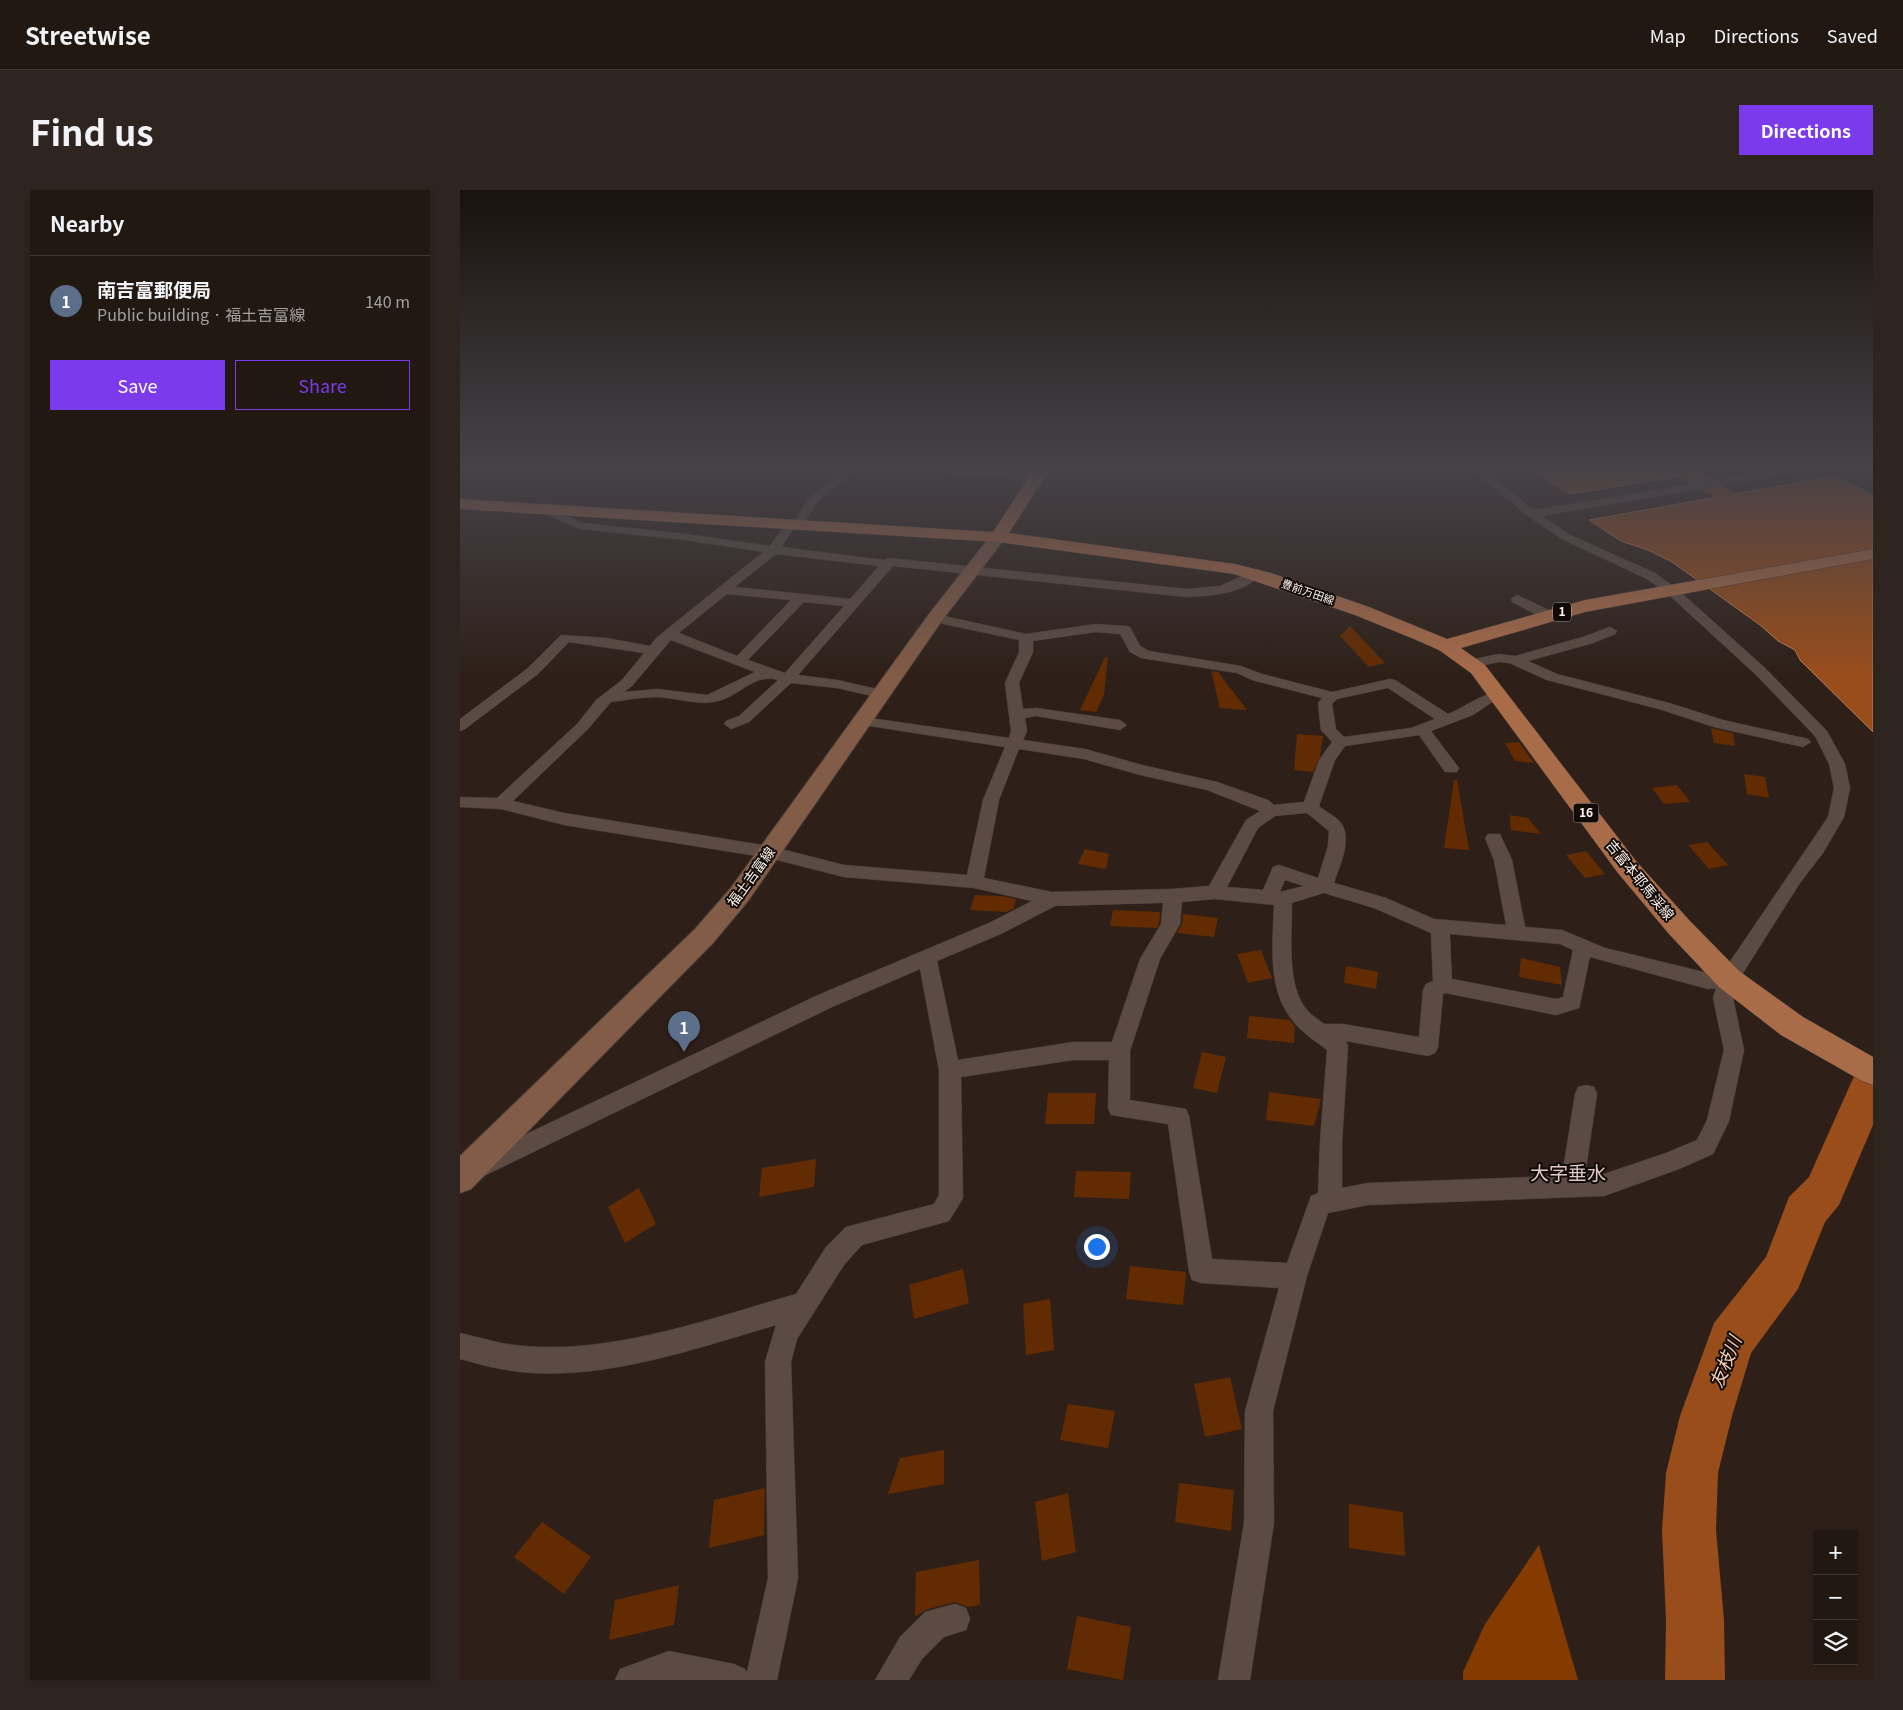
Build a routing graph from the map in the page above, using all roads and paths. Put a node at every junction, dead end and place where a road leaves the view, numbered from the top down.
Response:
1 (682, 537) edge
2 (783, 537) edge
3 (991, 537) edge
4 (998, 537) junction
5 (1565, 537) edge
6 (1873, 554) edge
7 (767, 555) junction
8 (884, 568) junction
9 (971, 572) junction
10 (1255, 574) junction
11 (726, 590) junction
12 (1676, 590) junction
13 (800, 598) junction
14 (1517, 599) dead end
15 (853, 603) junction
16 (1548, 615) junction
17 (935, 618) junction
18 (1610, 631) dead end
19 (671, 635) junction
20 (1026, 638) junction
21 (1446, 646) junction
22 (654, 650) junction
23 (1515, 660) junction
24 (739, 662) junction
25 (1470, 664) junction
26 (769, 673) junction
27 (788, 678) junction
28 (881, 694) junction
29 (1332, 696) junction
30 (1498, 696) junction
31 (608, 698) junction
32 (1015, 715) junction
33 (1446, 720) junction
34 (863, 721) junction
35 (731, 724) dead end
36 (1120, 725) dead end
37 (460, 726) edge
38 (1422, 729) junction
39 (1340, 742) junction
40 (1803, 742) dead end
41 (1013, 743) junction
42 (1451, 768) dead end
43 (460, 802) edge
44 (501, 804) junction
45 (1310, 807) junction
46 (1271, 811) junction
47 (1494, 838) dead end
48 (769, 852) junction
49 (974, 882) junction
50 (1324, 886) junction
51 (1215, 892) junction
52 (1172, 896) junction
53 (1276, 898) junction
54 (1052, 899) junction
55 (1440, 927) junction
56 (1517, 933) junction
57 (1583, 946) junction
58 (927, 957) junction
59 (1729, 979) junction
60 (1443, 985) junction
61 (1322, 1034) junction
62 (1120, 1051) junction
63 (950, 1070) junction
64 (1873, 1072) edge
65 (1586, 1094) dead end
66 (461, 1177) edge
67 (1572, 1186) junction
68 (1330, 1202) junction
69 (1295, 1276) junction
70 (804, 1304) junction
71 (460, 1346) edge
72 (955, 1619) dead end
73 (632, 1680) edge
74 (734, 1680) edge
75 (760, 1680) edge
76 (891, 1680) edge
77 (1234, 1680) edge

1 - 7 street
2 - 7 street
3 - 4 main road, 豊前万田線
4 - 9 main road, 福土吉富線
4 - 10 main road, 豊前万田線
5 - 12 street
6 - 12 main road, 1
7 - 8 street
7 - 11 street
8 - 9 street
8 - 15 street
9 - 10 street
9 - 17 main road, 福土吉富線
10 - 21 main road, 豊前万田線
11 - 13 street
11 - 19 street
12 - 16 main road, 1
12 - 59 street
13 - 15 street
13 - 24 street
14 - 16 street
15 - 27 street
16 - 21 main road, 1
17 - 20 street
17 - 28 main road, 福土吉富線
18 - 23 street
19 - 22 street
19 - 24 street
20 - 29 street
20 - 32 street
21 - 25 main road, 吉富本耶馬渓線 / 16
22 - 31 street
22 - 37 street
23 - 25 street
23 - 40 street
24 - 26 street
25 - 30 main road, 吉富本耶馬渓線 / 16
26 - 27 street
26 - 31 street
27 - 28 street
27 - 35 street
28 - 34 main road, 福土吉富線
29 - 33 street
29 - 39 street
30 - 33 street
30 - 59 main road, 吉富本耶馬渓線 / 16
31 - 44 street
32 - 36 street
32 - 41 street
33 - 38 street
34 - 41 street
34 - 48 main road, 福土吉富線
38 - 39 street
38 - 42 street
39 - 45 street
41 - 46 street
41 - 49 street
43 - 44 street
44 - 48 street
45 - 46 street
45 - 50 street
46 - 51 street
47 - 56 street
48 - 49 street
48 - 66 main road, 福土吉富線
49 - 54 street
50 - 53 street
50 - 53 street
50 - 55 street
51 - 52 street
51 - 53 street
52 - 54 street
52 - 62 street
53 - 61 street
54 - 58 street
55 - 56 street
55 - 60 street
56 - 57 street
57 - 59 street
57 - 60 street
58 - 63 street
58 - 66 street
59 - 64 main road, 吉富本耶馬渓線 / 16
59 - 67 street
60 - 61 street
61 - 68 street
62 - 63 street
62 - 69 street
63 - 70 street
65 - 67 street
67 - 68 street
68 - 69 street
69 - 77 street
70 - 71 street
70 - 75 street
72 - 76 street
73 - 74 street

